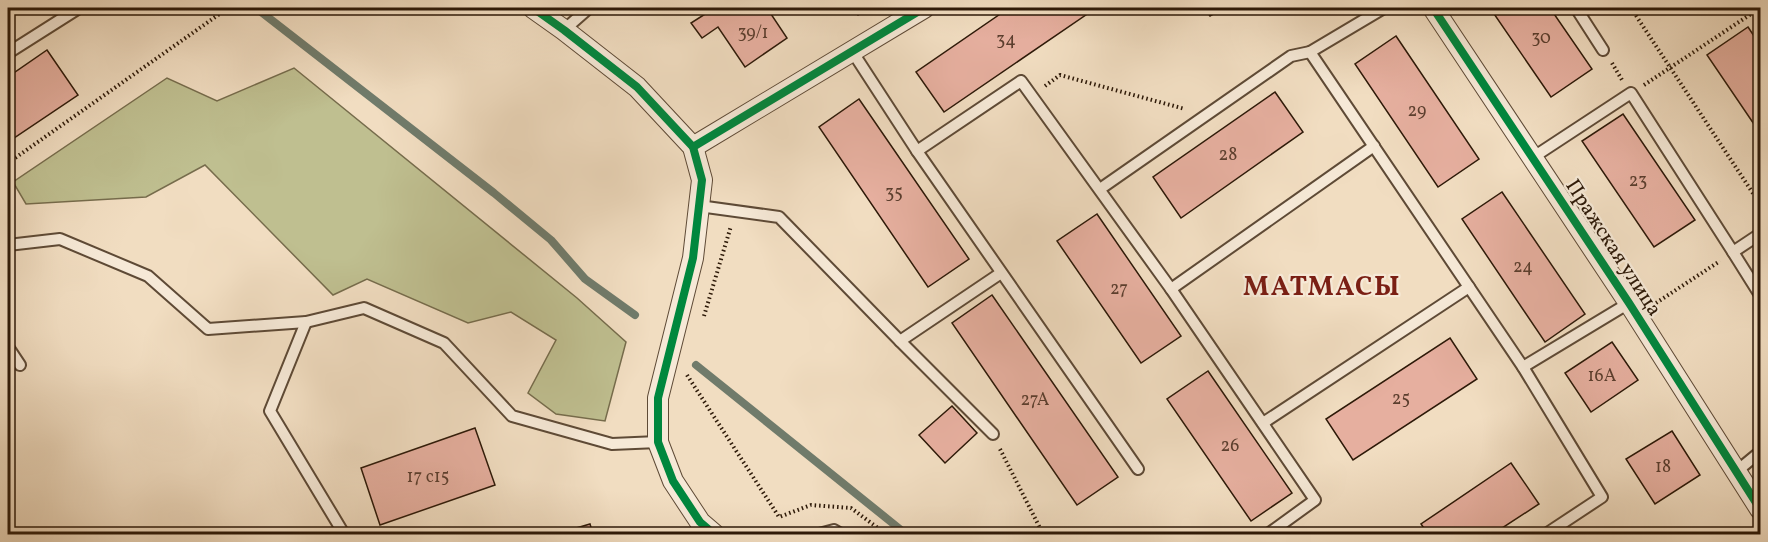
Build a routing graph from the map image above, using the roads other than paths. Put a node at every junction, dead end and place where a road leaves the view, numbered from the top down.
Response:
1 (79, 8) edge
2 (533, 8) edge
3 (589, 8) edge
4 (924, 8) edge
5 (1384, 8) edge
6 (1433, 8) edge
7 (1576, 8) edge
8 (564, 30) junction
9 (1603, 50) road end
10 (852, 51) junction
11 (1310, 52) junction
12 (8, 53) edge
13 (1374, 146) junction
14 (693, 147) junction
15 (917, 151) junction
16 (1532, 158) junction
17 (1100, 189) junction
18 (699, 206) junction
19 (1761, 234) edge
20 (8, 245) edge
21 (1733, 252) junction
22 (1001, 273) junction
23 (1469, 287) junction
24 (1171, 289) junction
25 (1761, 295) edge
26 (1633, 309) junction
27 (306, 322) junction
28 (900, 341) junction
29 (8, 347) edge
30 (20, 365) dead end
31 (1523, 367) junction
32 (1263, 423) junction
33 (993, 435) road end
34 (658, 442) junction
35 (1761, 452) edge
36 (1138, 469) dead end
37 (1737, 471) junction
38 (1761, 509) edge
39 (344, 534) edge
40 (714, 534) edge
41 (819, 534) edge
42 (841, 534) edge
43 (1268, 534) edge
44 (1546, 534) edge

1 - 12 lane
2 - 8 street
3 - 8 lane
4 - 10 street
5 - 11 lane
6 - 16 street, Пражская улица
7 - 9 lane
8 - 14 street
10 - 14 street
10 - 15 lane
11 - 13 lane
11 - 17 lane
13 - 23 lane
13 - 24 lane
14 - 18 street
15 - 17 lane
15 - 22 lane
16 - 21 lane
16 - 26 street, Пражская улица
17 - 24 lane
18 - 28 lane
18 - 34 street
19 - 21 lane
20 - 27 lane
21 - 25 lane
22 - 28 lane
22 - 36 lane
23 - 31 lane
23 - 32 lane
24 - 32 lane
26 - 31 lane
26 - 37 street, Пражская улица
27 - 34 lane
27 - 39 lane
28 - 33 lane
29 - 30 lane
31 - 44 lane
32 - 43 lane
34 - 40 street
35 - 37 lane
37 - 38 street, Пражская улица
41 - 42 lane

